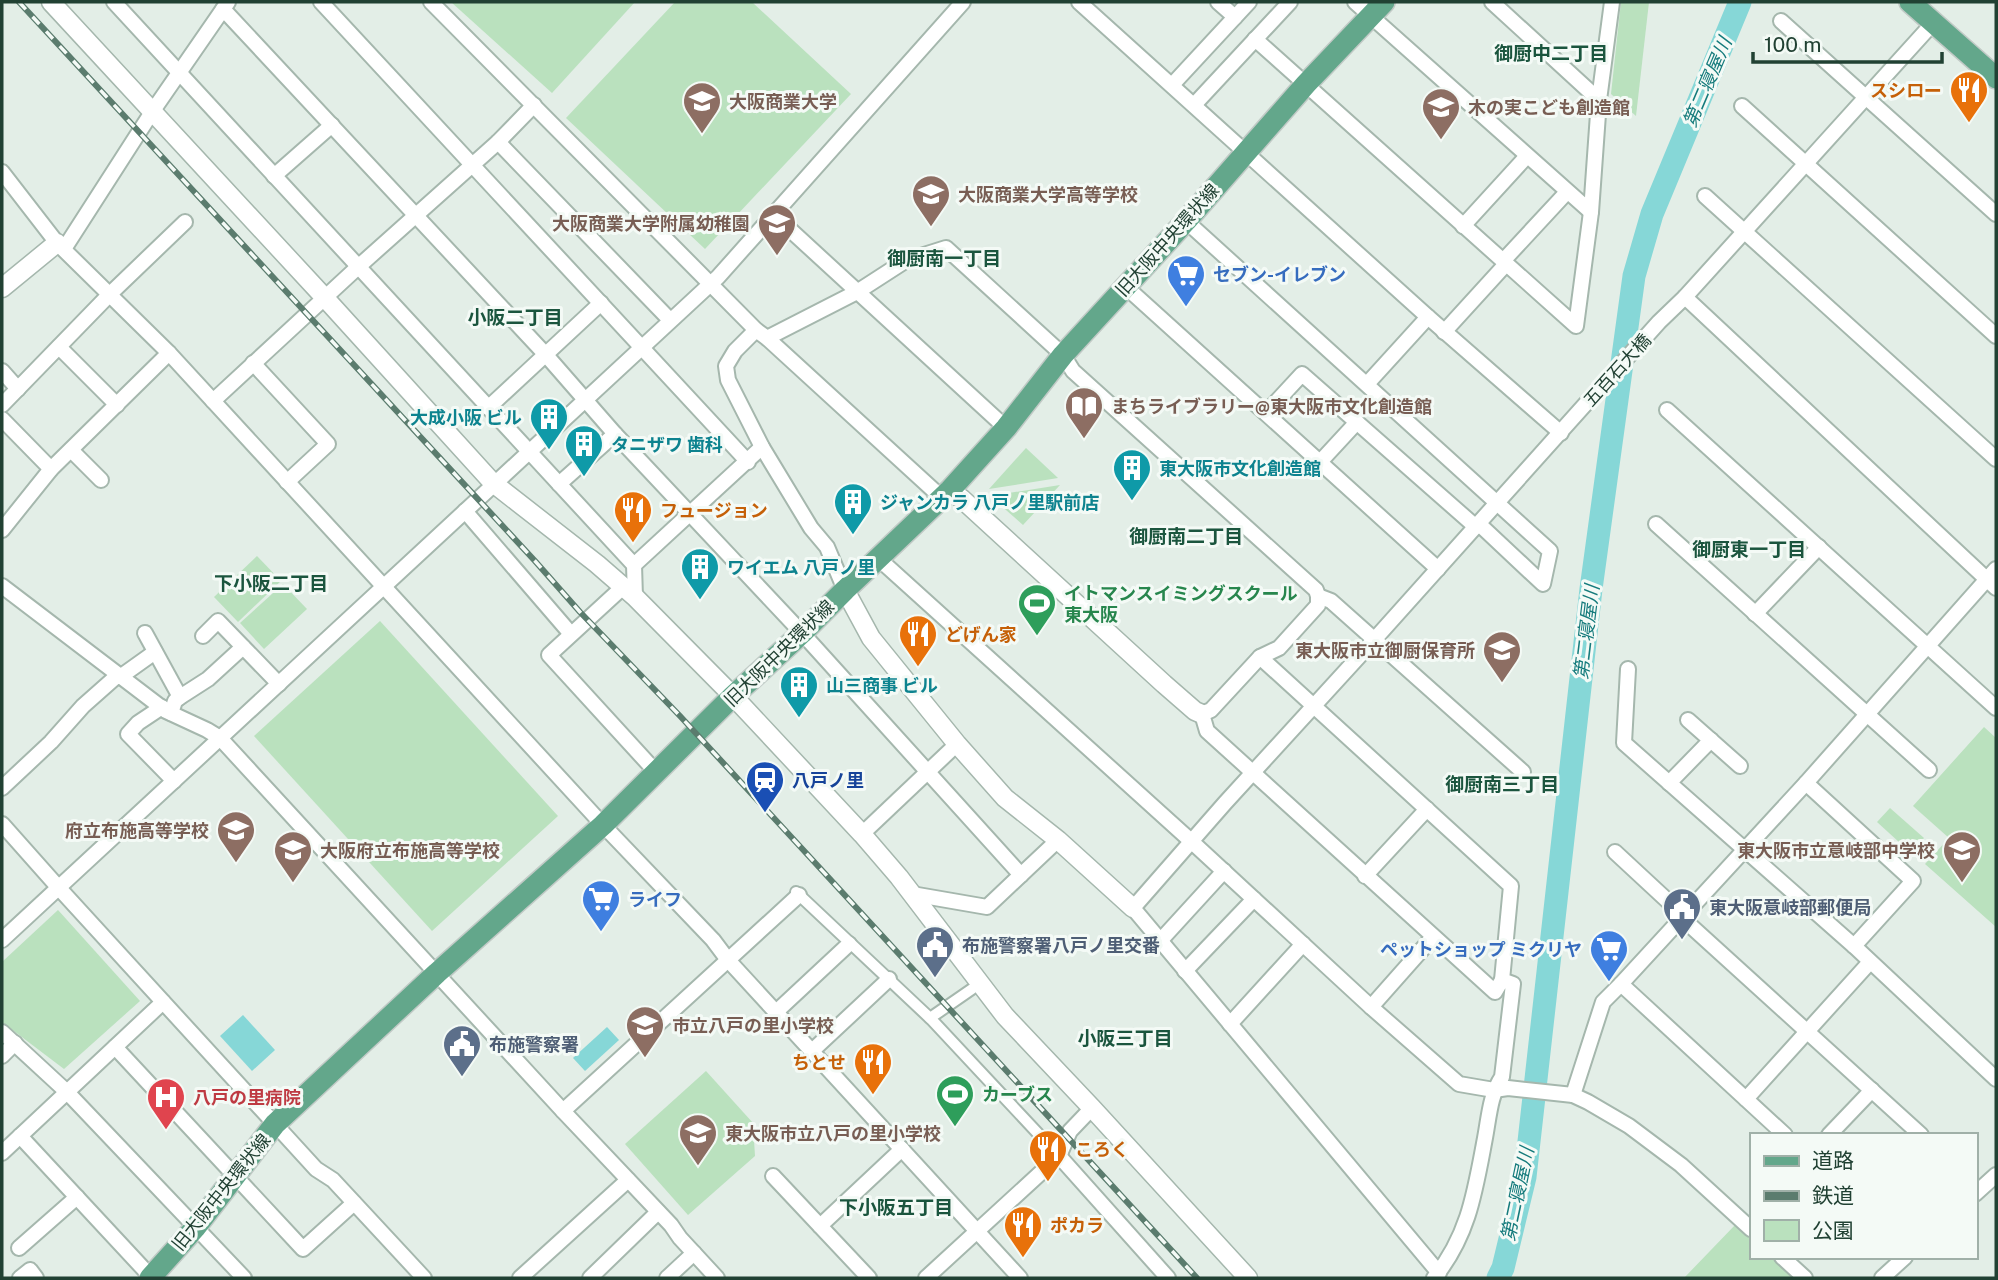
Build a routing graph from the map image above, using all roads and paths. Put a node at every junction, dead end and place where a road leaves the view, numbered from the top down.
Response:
1 (51, 2) edge
2 (114, 2) edge
3 (321, 2) edge
4 (431, 2) edge
5 (963, 2) edge
6 (1079, 2) edge
7 (1218, 2) edge
8 (1249, 2) edge
9 (1290, 2) edge
10 (1492, 2) edge
11 (1612, 2) edge
12 (1910, 2) edge
13 (226, 5) edge
14 (1370, 7) edge
15 (1235, 18) junction
16 (1781, 21) dead end
17 (1934, 22) junction
18 (1255, 39) junction
19 (180, 72) junction
20 (1996, 78) edge
21 (1306, 84) junction
22 (1172, 85) junction
23 (1866, 97) junction
24 (1599, 100) junction
25 (1194, 105) junction
26 (534, 106) junction
27 (1742, 106) dead end
28 (152, 112) junction
29 (332, 125) junction
30 (498, 142) junction
31 (1246, 151) junction
32 (1527, 156) junction
33 (472, 163) junction
34 (1805, 164) junction
35 (2, 172) edge
36 (274, 176) junction
37 (1567, 192) junction
38 (1705, 196) dead end
39 (1591, 212) junction
40 (1996, 214) edge
41 (415, 215) junction
42 (774, 215) junction
43 (1186, 221) junction
44 (185, 222) dead end
45 (1463, 226) junction
46 (1744, 232) junction
47 (61, 246) junction
48 (1504, 262) junction
49 (358, 267) junction
50 (4, 283) edge
51 (709, 284) junction
52 (1126, 287) junction
53 (857, 292) junction
54 (110, 294) junction
55 (1685, 297) junction
56 (325, 298) junction
57 (601, 303) junction
58 (1428, 317) junction
59 (670, 320) junction
60 (1444, 332) junction
61 (761, 334) junction
62 (1996, 336) edge
63 (59, 346) junction
64 (642, 348) junction
65 (169, 353) junction
66 (546, 355) junction
67 (1063, 355) junction
68 (253, 363) junction
69 (2, 371) edge
70 (1367, 384) junction
71 (19, 389) junction
72 (584, 399) junction
73 (213, 401) junction
74 (2, 405) edge
75 (117, 405) junction
76 (488, 408) junction
77 (1667, 410) dead end
78 (1266, 413) junction
79 (2, 419) edge
80 (1357, 422) junction
81 (1006, 428) junction
82 (1560, 433) junction
83 (615, 434) junction
84 (762, 447) junction
85 (71, 450) junction
86 (528, 452) junction
87 (1996, 459) edge
88 (747, 462) junction
89 (1320, 462) junction
90 (51, 469) junction
91 (101, 480) dead end
92 (287, 482) junction
93 (494, 483) junction
94 (559, 484) junction
95 (946, 494) junction
96 (1498, 502) junction
97 (465, 511) junction
98 (690, 514) junction
99 (1656, 524) dead end
100 (1477, 526) junction
101 (2, 530) edge
102 (1819, 547) junction
103 (879, 559) junction
104 (634, 565) junction
105 (1438, 569) junction
106 (1993, 579) edge
107 (2, 586) edge
108 (383, 587) junction
109 (845, 590) junction
110 (629, 592) junction
111 (1318, 596) junction
112 (1755, 614) junction
113 (145, 633) dead end
114 (802, 633) junction
115 (571, 634) junction
116 (203, 636) dead end
117 (1374, 640) junction
118 (1928, 646) junction
119 (243, 647) junction
120 (155, 652) junction
121 (1260, 657) junction
122 (1628, 668) dead end
123 (119, 676) junction
124 (279, 684) junction
125 (733, 696) junction
126 (180, 697) junction
127 (1314, 707) junction
128 (1996, 708) edge
129 (167, 710) junction
130 (1202, 714) junction
131 (1865, 714) junction
132 (1688, 720) dead end
133 (220, 738) junction
134 (1711, 740) junction
135 (957, 744) junction
136 (1740, 766) dead end
137 (1929, 770) dead end
138 (656, 772) junction
139 (1523, 772) dead end
140 (927, 773) junction
141 (1253, 774) junction
142 (174, 781) junction
143 (1669, 783) junction
144 (1806, 783) junction
145 (2, 788) edge
146 (1427, 809) junction
147 (2, 824) edge
148 (603, 825) junction
149 (862, 834) junction
150 (1058, 840) junction
151 (1191, 841) junction
152 (1745, 850) junction
153 (1615, 852) dead end
154 (1224, 871) junction
155 (1021, 875) junction
156 (1365, 876) junction
157 (58, 887) junction
158 (797, 893) joint
159 (912, 894) junction
160 (1254, 899) junction
161 (1133, 908) junction
162 (1683, 917) junction
163 (1433, 937) junction
164 (2, 940) edge
165 (1160, 940) junction
166 (849, 944) junction
167 (1303, 944) junction
168 (1854, 946) junction
169 (728, 960) junction
170 (1870, 962) junction
171 (1185, 971) junction
172 (436, 973) junction
173 (889, 979) junction
174 (1502, 980) junction
175 (1621, 984) junction
176 (972, 989) dead end
177 (163, 1002) junction
178 (1371, 1007) junction
179 (776, 1012) junction
180 (930, 1018) junction
181 (1230, 1024) junction
182 (1807, 1031) junction
183 (2, 1032) edge
184 (15, 1043) junction
185 (115, 1047) junction
186 (811, 1051) junction
187 (2, 1056) edge
188 (1996, 1079) edge
189 (1501, 1089) junction
190 (1872, 1090) junction
191 (67, 1092) junction
192 (1573, 1095) junction
193 (1746, 1099) junction
194 (1092, 1108) junction
195 (563, 1111) junction
196 (275, 1124) junction
197 (1783, 1133) edge
198 (1831, 1133) edge
199 (1919, 1133) edge
200 (20, 1136) junction
201 (902, 1149) junction
202 (2, 1153) edge
203 (1059, 1156) junction
204 (772, 1175) dead end
205 (1996, 1175) edge
206 (234, 1176) junction
207 (628, 1180) junction
208 (1977, 1190) edge
209 (77, 1197) junction
210 (354, 1203) junction
211 (658, 1212) junction
212 (820, 1226) junction
213 (195, 1228) junction
214 (1750, 1228) edge
215 (977, 1231) junction
216 (19, 1248) dead end
217 (694, 1253) junction
218 (1784, 1259) edge
219 (1903, 1259) edge
220 (1436, 1275) edge
221 (20, 1278) edge
222 (36, 1278) edge
223 (151, 1278) edge
224 (244, 1278) edge
225 (424, 1278) edge
226 (520, 1278) edge
227 (590, 1278) edge
228 (667, 1278) edge
229 (717, 1278) edge
230 (866, 1278) edge
231 (926, 1278) edge
232 (1020, 1278) edge
233 (1168, 1278) edge
234 (1248, 1278) edge
235 (1805, 1278) edge
236 (1882, 1278) edge

1 - 28 street
2 - 19 street
3 - 33 street
4 - 26 street
5 - 42 street
6 - 22 street
7 - 15 street
8 - 15 street
9 - 18 street
10 - 24 street
11 - 24 street
12 - 17 main road
13 - 19 street
13 - 29 street
14 - 21 main road, 旧大阪中央環状線
14 - 32 street
15 - 22 street
16 - 23 street
17 - 20 main road
17 - 23 street, 五百石大橋
18 - 21 street
18 - 25 street
19 - 28 street
19 - 36 street
21 - 31 main road, 旧大阪中央環状線
21 - 45 street
22 - 25 street
23 - 34 street, 五百石大橋
23 - 40 street
24 - 39 street
25 - 31 street
26 - 30 street
26 - 51 street
27 - 34 street
28 - 47 street
28 - 56 street
29 - 36 street
29 - 41 street
30 - 33 street
30 - 59 street
31 - 43 main road, 旧大阪中央環状線
31 - 58 street
32 - 37 street
32 - 45 street
33 - 41 street
33 - 57 street
34 - 46 street, 五百石大橋
34 - 62 street
35 - 47 street
36 - 49 street
37 - 39 street
37 - 48 street
38 - 46 street
39 - 48 street
41 - 49 street
41 - 66 street
42 - 51 street
42 - 53 street
43 - 52 main road, 旧大阪中央環状線
43 - 70 street
44 - 54 street
45 - 48 street
46 - 55 street, 五百石大橋
46 - 87 street
47 - 50 street
47 - 54 street
48 - 60 street
49 - 56 street
49 - 76 street
51 - 59 street
51 - 61 street
52 - 67 main road, 旧大阪中央環状線
52 - 78 street
53 - 61 street
53 - 67 street
53 - 81 street
54 - 63 street
54 - 65 street
55 - 82 street, 五百石大橋
55 - 106 street
56 - 68 street
56 - 93 street
57 - 64 street
57 - 66 street
58 - 60 street
58 - 70 street
59 - 64 street
60 - 82 street
61 - 84 street
61 - 95 street
63 - 71 street
63 - 75 street
64 - 72 street
64 - 88 street
65 - 73 street
65 - 75 street
66 - 72 street
66 - 76 street
67 - 81 main road, 旧大阪中央環状線
67 - 111 street
68 - 73 street
68 - 92 street
69 - 71 street
70 - 96 street
71 - 74 street
72 - 83 street
72 - 86 street
73 - 92 street
75 - 85 street
76 - 86 street
77 - 102 street
78 - 80 street
78 - 89 street
79 - 90 street
80 - 89 street
80 - 100 street
81 - 95 main road, 旧大阪中央環状線
82 - 96 street, 五百石大橋
83 - 94 street
83 - 98 street
84 - 88 street
84 - 109 street
85 - 90 street
85 - 91 street
86 - 93 street
86 - 94 street
88 - 98 street
89 - 105 street
90 - 101 street
92 - 108 street
93 - 97 street
93 - 110 street
94 - 104 street
95 - 103 main road, 旧大阪中央環状線
95 - 130 street
96 - 100 street, 五百石大橋
96 - 100 street
97 - 108 street
97 - 115 street
98 - 104 street
98 - 114 street
99 - 112 street
100 - 105 street, 五百石大橋
102 - 112 street
102 - 118 street
103 - 109 main road, 旧大阪中央環状線
103 - 151 street
104 - 110 street
105 - 117 street, 五百石大橋
106 - 118 street
107 - 123 street
108 - 124 street
108 - 148 street
109 - 114 main road, 旧大阪中央環状線
109 - 135 street
110 - 115 street
110 - 125 street
111 - 117 street
111 - 121 street
112 - 131 street
113 - 120 street
114 - 125 main road, 旧大阪中央環状線
114 - 140 street
115 - 138 street
116 - 119 street
117 - 127 street, 五百石大橋
117 - 139 street
118 - 128 street
118 - 131 street
119 - 124 street
119 - 126 street
120 - 123 street
120 - 126 street
121 - 127 street
121 - 130 street
122 - 143 street
123 - 129 street
123 - 145 street
124 - 133 street
125 - 138 main road, 旧大阪中央環状線
125 - 149 street
126 - 129 street
127 - 141 street, 五百石大橋
127 - 146 street
129 - 133 street
129 - 142 street
130 - 141 street
131 - 137 street
131 - 144 street
132 - 134 street
133 - 142 street
133 - 172 street
134 - 136 street
134 - 143 street
135 - 140 street
135 - 150 street
138 - 148 main road, 旧大阪中央環状線
140 - 149 street
140 - 155 street
141 - 151 street, 五百石大橋
141 - 156 street
142 - 157 street
143 - 152 street
144 - 152 street
144 - 168 street
146 - 156 street
146 - 174 street
147 - 157 street
148 - 169 street
148 - 172 main road, 旧大阪中央環状線
149 - 159 street
150 - 155 street
150 - 161 street
151 - 154 street
151 - 161 street, 五百石大橋
152 - 162 street
152 - 168 street
153 - 162 street
154 - 160 street
154 - 165 street
155 - 159 street
156 - 163 street
157 - 164 street
157 - 177 street
158 - 166 street
158 - 169 street
159 - 194 street
160 - 167 street
160 - 171 street
161 - 165 street
162 - 175 street
162 - 182 street
163 - 174 street
163 - 178 street
165 - 171 street
166 - 173 street
166 - 179 street
167 - 178 street
167 - 181 street
168 - 170 street
169 - 179 street
169 - 195 street
170 - 182 street
170 - 188 street
171 - 181 street
172 - 195 street
172 - 196 main road, 旧大阪中央環状線
173 - 180 street
173 - 186 street
174 - 189 street
175 - 192 street
175 - 193 street
176 - 180 street
177 - 185 street
177 - 196 street
178 - 189 street
179 - 186 street
180 - 203 street
181 - 220 street
182 - 190 street
182 - 193 street
183 - 184 street
184 - 187 street
184 - 191 street
185 - 191 street
185 - 206 street
186 - 201 street
189 - 192 street
189 - 220 street
190 - 198 street
190 - 199 street
191 - 200 street
191 - 213 street
192 - 214 street
193 - 197 street
194 - 203 street
194 - 234 street
195 - 207 street
196 - 206 main road, 旧大阪中央環状線
196 - 210 street
200 - 202 street
200 - 209 street
201 - 212 street
201 - 215 street
203 - 215 street
203 - 233 street
204 - 212 street
205 - 208 street
206 - 210 street
206 - 213 main road, 旧大阪中央環状線
207 - 211 street
207 - 226 street
209 - 216 street
209 - 223 street
210 - 225 street
211 - 217 street
211 - 227 street
212 - 230 street
213 - 223 main road, 旧大阪中央環状線
213 - 224 street
215 - 231 street
215 - 232 street
217 - 228 street
217 - 229 street
218 - 235 street
219 - 236 street
221 - 222 street

